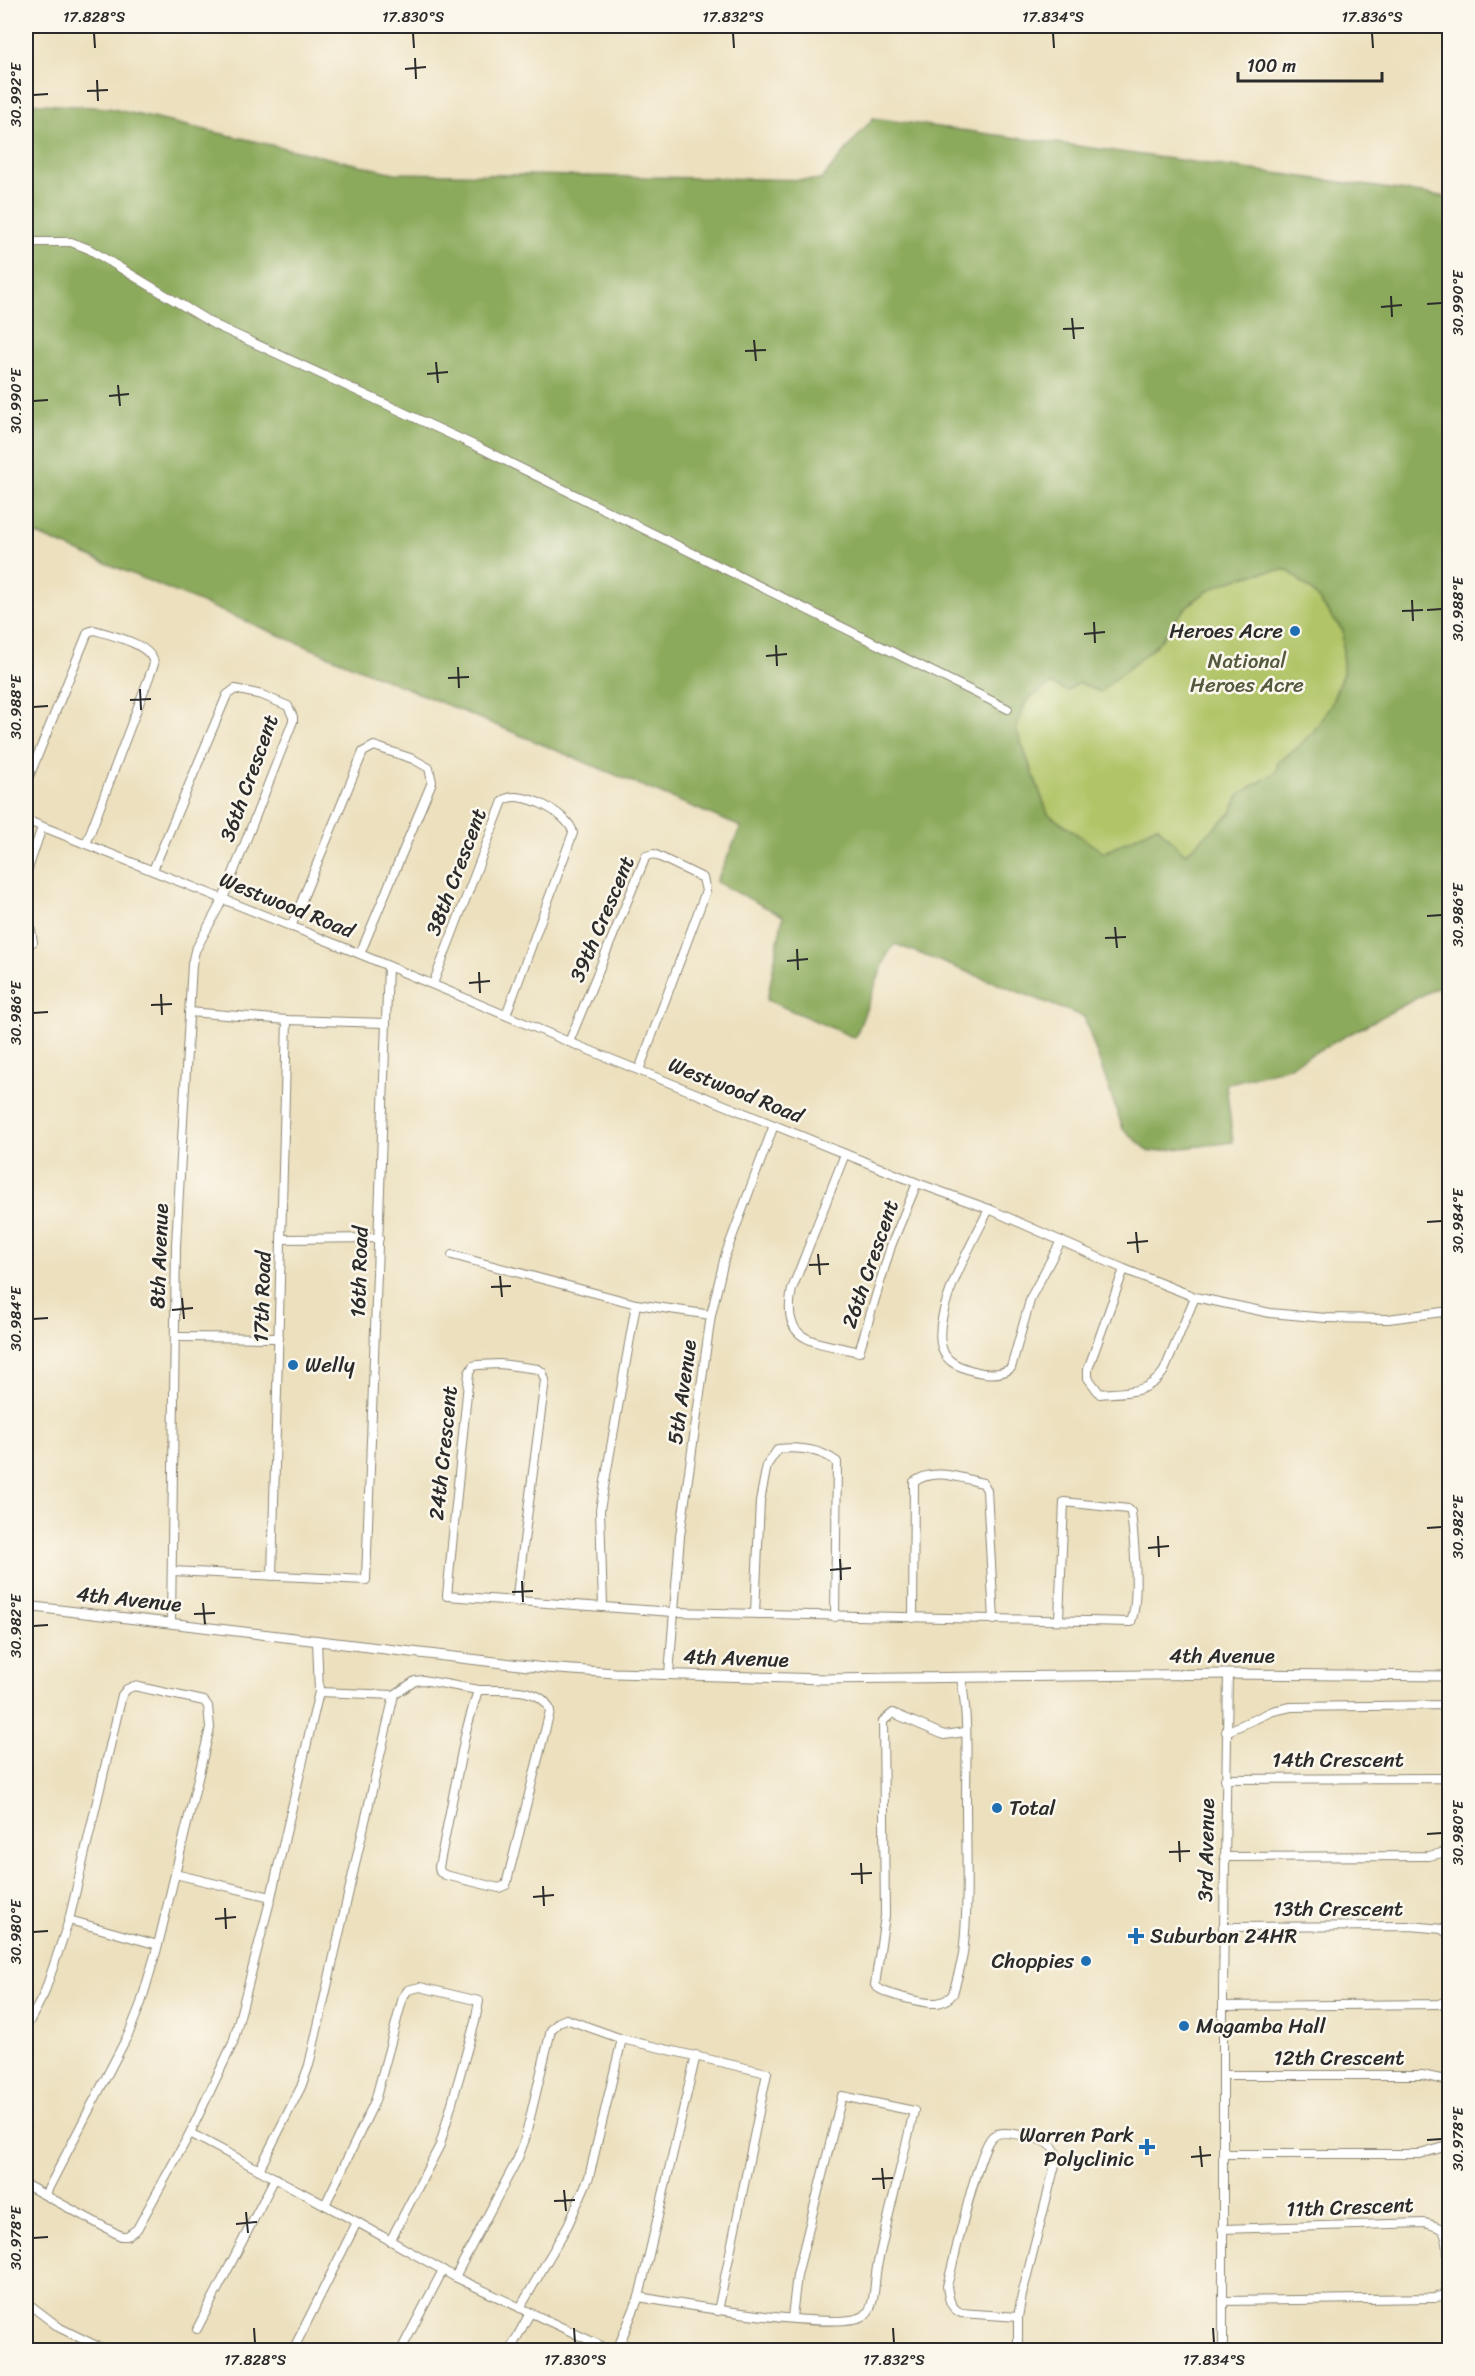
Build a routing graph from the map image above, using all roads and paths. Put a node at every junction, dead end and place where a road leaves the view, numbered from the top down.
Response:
1 (26, 243) edge
2 (1008, 709) dead end
3 (26, 784) edge
4 (26, 820) edge
5 (42, 827) junction
6 (86, 844) junction
7 (153, 870) junction
8 (26, 875) edge
9 (223, 899) junction
10 (26, 903) edge
11 (291, 927) junction
12 (33, 942) dead end
13 (360, 954) junction
14 (388, 966) junction
15 (433, 984) junction
16 (189, 1012) junction
17 (506, 1015) junction
18 (287, 1020) junction
19 (385, 1023) junction
20 (569, 1042) junction
21 (639, 1070) junction
22 (774, 1125) junction
23 (845, 1154) junction
24 (917, 1183) junction
25 (989, 1209) junction
26 (379, 1238) junction
27 (282, 1239) junction
28 (1061, 1241) junction
29 (452, 1255) dead end
30 (1124, 1269) junction
31 (1195, 1297) junction
32 (636, 1304) junction
33 (1447, 1312) edge
34 (711, 1315) junction
35 (175, 1337) junction
36 (1449, 1337) edge
37 (279, 1338) junction
38 (172, 1571) junction
39 (272, 1576) junction
40 (516, 1602) junction
41 (26, 1606) edge
42 (603, 1606) junction
43 (674, 1612) junction
44 (755, 1613) junction
45 (835, 1617) junction
46 (913, 1618) junction
47 (1059, 1619) junction
48 (994, 1620) junction
49 (171, 1622) junction
50 (317, 1640) junction
51 (669, 1674) junction
52 (1228, 1674) junction
53 (1449, 1676) edge
54 (962, 1678) junction
55 (478, 1690) junction
56 (319, 1692) junction
57 (394, 1695) junction
58 (1449, 1705) edge
59 (965, 1732) junction
60 (1226, 1732) junction
61 (1225, 1779) junction
62 (1449, 1783) edge
63 (1449, 1851) edge
64 (1224, 1857) junction
65 (175, 1874) junction
66 (271, 1897) junction
67 (69, 1920) junction
68 (1223, 1927) junction
69 (1449, 1936) edge
70 (158, 1945) junction
71 (1449, 1999) edge
72 (1223, 2006) junction
73 (26, 2028) edge
74 (622, 2039) junction
75 (696, 2055) junction
76 (1223, 2075) junction
77 (1449, 2088) edge
78 (190, 2133) junction
79 (1449, 2142) edge
80 (1223, 2154) junction
81 (259, 2170) junction
82 (275, 2178) junction
83 (26, 2185) edge
84 (45, 2194) junction
85 (325, 2205) junction
86 (357, 2222) junction
87 (1222, 2229) junction
88 (390, 2241) junction
89 (442, 2270) junction
90 (455, 2277) junction
91 (639, 2297) junction
92 (1223, 2301) junction
93 (26, 2302) edge
94 (519, 2308) junction
95 (718, 2311) junction
96 (530, 2313) junction
97 (792, 2317) junction
98 (1018, 2317) junction
99 (197, 2329) dead end
100 (105, 2350) edge
101 (293, 2350) edge
102 (401, 2350) edge
103 (510, 2350) edge
104 (610, 2350) edge
105 (617, 2350) edge
106 (1018, 2350) edge
107 (1223, 2350) edge

1 - 2 street
3 - 6 street
4 - 5 street, Westwood Road
5 - 6 street, Westwood Road
5 - 8 street
6 - 7 street, Westwood Road
7 - 9 street, Westwood Road
7 - 9 street, 36th Crescent
9 - 11 street, Westwood Road
9 - 16 street, 8th Avenue
10 - 12 street
11 - 13 street, Westwood Road
11 - 13 street
13 - 14 street, Westwood Road
14 - 15 street, Westwood Road
14 - 19 street, 16th Road
15 - 17 street, Westwood Road
15 - 17 street, 38th Crescent
16 - 18 street
16 - 35 street, 8th Avenue
17 - 20 street, Westwood Road
18 - 19 street
18 - 27 street, 17th Road
19 - 26 street, 16th Road
20 - 21 street, Westwood Road
20 - 21 street, 39th Crescent
21 - 22 street, Westwood Road
22 - 23 street, Westwood Road
22 - 34 street, 5th Avenue
23 - 24 street, Westwood Road
23 - 24 street, 26th Crescent
24 - 25 street, Westwood Road
25 - 28 street, Westwood Road
25 - 28 street
26 - 27 street
26 - 39 street, 16th Road
27 - 37 street, 17th Road
28 - 30 street, Westwood Road
29 - 32 street
30 - 31 street, Westwood Road
30 - 31 street
31 - 33 street, Westwood Road
32 - 34 street
32 - 42 street
33 - 36 street
34 - 43 street, 5th Avenue
35 - 37 street
35 - 38 street, 8th Avenue
37 - 39 street, 17th Road
38 - 39 street
38 - 49 street, 8th Avenue
40 - 40 street, 24th Crescent
40 - 42 street
41 - 49 street, 4th Avenue
42 - 43 street
43 - 44 street
43 - 51 street, 5th Avenue
44 - 45 street
44 - 45 street
45 - 46 street
46 - 48 street
46 - 48 street
47 - 47 street
47 - 48 street
49 - 50 street, 4th Avenue
50 - 51 street, 4th Avenue
50 - 56 street
51 - 54 street, 4th Avenue
52 - 53 street, 4th Avenue
52 - 54 street, 4th Avenue
52 - 60 street, 3rd Avenue
54 - 59 street
55 - 55 street
55 - 57 street
56 - 57 street
56 - 66 street
57 - 81 street
58 - 60 street
59 - 59 street
60 - 61 street, 3rd Avenue
61 - 62 street, 14th Crescent
61 - 64 street, 3rd Avenue
63 - 64 street
64 - 68 street, 3rd Avenue
65 - 66 street
65 - 67 street
65 - 70 street
66 - 78 street
67 - 70 street
67 - 73 street
68 - 69 street, 13th Crescent
68 - 72 street, 3rd Avenue
70 - 84 street
71 - 72 street
72 - 76 street, 3rd Avenue
74 - 75 street
74 - 90 street
74 - 94 street
75 - 91 street
75 - 95 street
76 - 77 street, 12th Crescent
76 - 80 street, 3rd Avenue
78 - 81 street
78 - 84 street
79 - 80 street
80 - 87 street, 3rd Avenue
81 - 82 street
82 - 85 street
82 - 99 street
83 - 84 street
85 - 86 street
85 - 88 street
86 - 88 street
86 - 101 street
87 - 92 street, 3rd Avenue
87 - 92 street, 11th Crescent
88 - 89 street
89 - 90 street
89 - 102 street
90 - 94 street
91 - 95 street
91 - 105 street
92 - 107 street, 3rd Avenue
93 - 100 street
94 - 96 street
95 - 97 street
96 - 103 street
96 - 104 street
97 - 97 street
98 - 98 street
98 - 106 street

